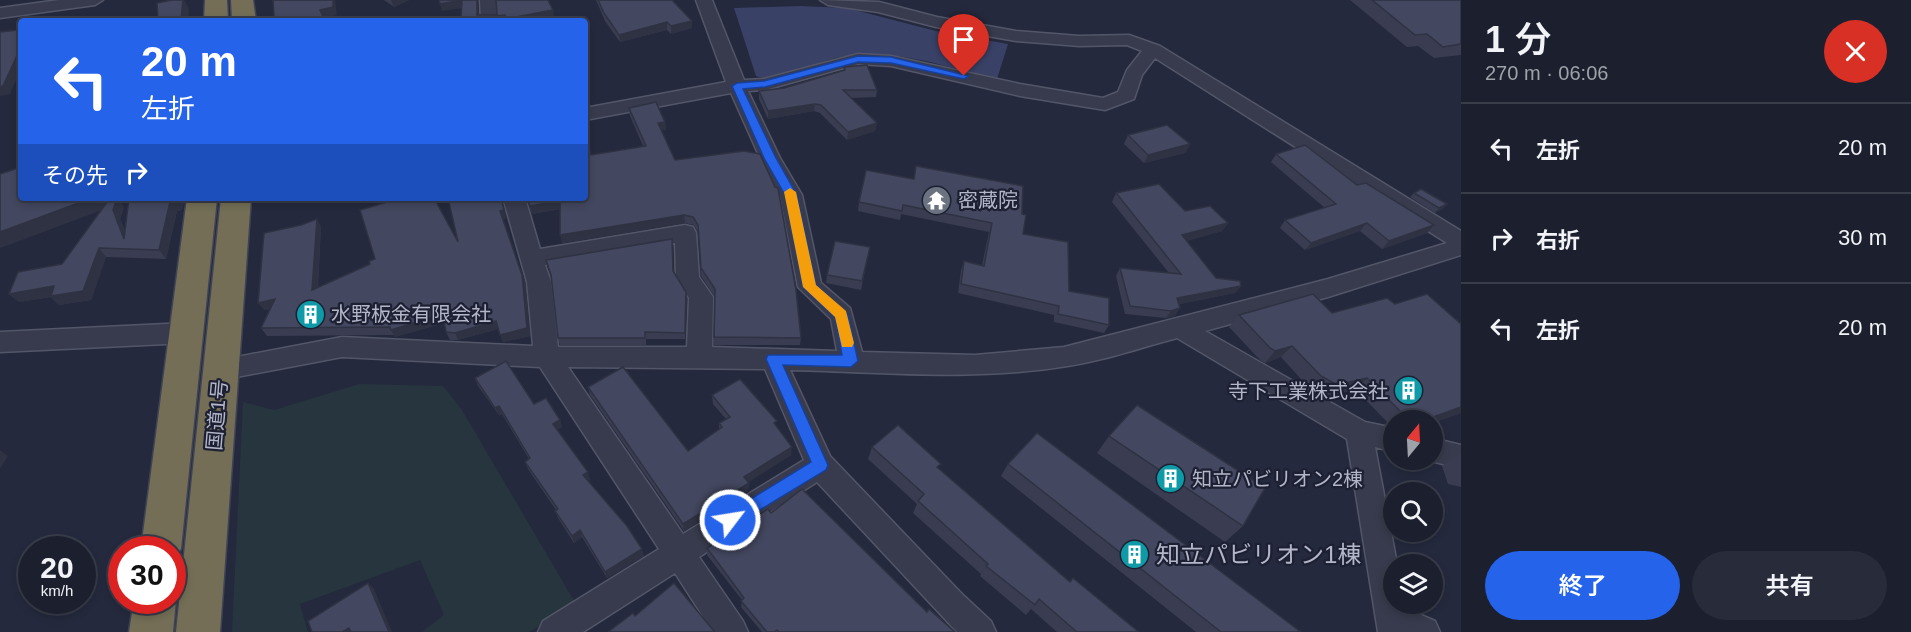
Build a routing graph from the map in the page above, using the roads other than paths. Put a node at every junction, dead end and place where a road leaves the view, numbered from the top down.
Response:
1 (95, 0) edge
2 (216, 0) edge
3 (242, 0) edge
4 (488, 0) edge
5 (704, 0) edge
6 (828, 0) edge
7 (0, 13) edge
8 (216, 18) edge
9 (244, 18) edge
10 (489, 18) edge
11 (1154, 50) junction
12 (737, 86) junction
13 (588, 113) edge
14 (202, 201) edge
15 (236, 201) edge
16 (515, 201) edge
17 (1461, 241) edge
18 (1461, 247) edge
19 (531, 259) junction
20 (1180, 328) junction
21 (187, 333) junction
22 (0, 342) edge
23 (547, 357) junction
24 (699, 357) junction
25 (773, 359) junction
26 (851, 361) junction
27 (221, 370) junction
28 (1359, 432) junction
29 (1383, 437) edge
30 (1443, 453) edge
31 (1461, 457) edge
32 (820, 465) junction
33 (163, 536) edge
34 (677, 553) junction
35 (153, 614) edge
36 (1393, 625) edge
37 (151, 632) edge
38 (198, 632) edge
39 (554, 632) edge
40 (732, 632) edge
41 (980, 632) edge
42 (1424, 632) edge

1 - 7 street
2 - 8 highway
3 - 9 highway
4 - 10 street
5 - 12 street
6 - 11 street
11 - 12 street
11 - 17 street
12 - 13 street
12 - 26 street
14 - 21 highway, 国道1号
15 - 27 highway, 国道1号
16 - 19 street
18 - 20 street
19 - 23 street
19 - 24 street
20 - 26 street
20 - 28 street
21 - 22 street
21 - 33 highway, 国道1号
23 - 24 street
23 - 27 street
23 - 34 street
24 - 25 street
25 - 26 street
25 - 32 street
27 - 38 highway, 国道1号
28 - 29 street
28 - 36 street
30 - 31 street
32 - 34 street
32 - 41 street
34 - 39 street
34 - 40 street
35 - 37 highway
36 - 42 street

